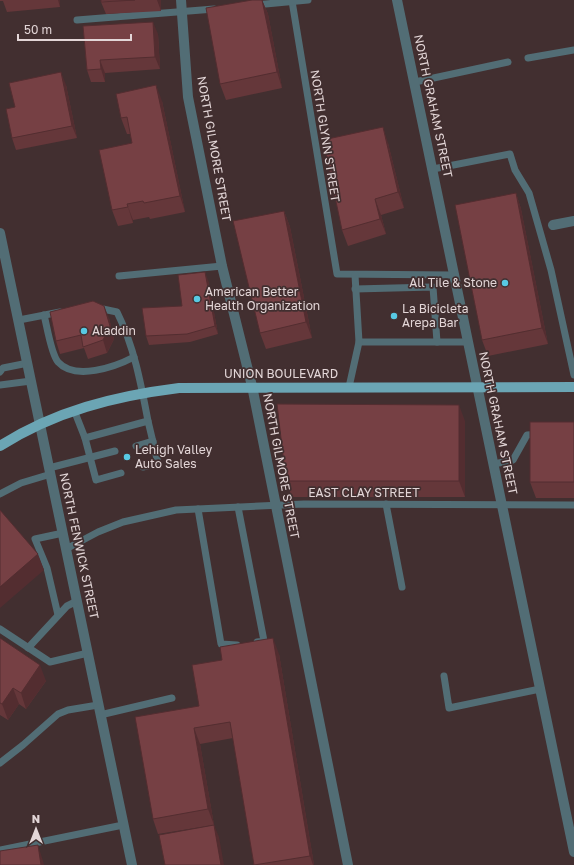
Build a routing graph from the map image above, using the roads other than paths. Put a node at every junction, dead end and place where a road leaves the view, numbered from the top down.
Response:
1 (181, 0) edge
2 (308, 0) edge
3 (397, 0) edge
4 (292, 2) junction
5 (245, 6) edge
6 (221, 8) edge
7 (182, 12) junction
8 (77, 20) dead end
9 (574, 50) edge
10 (528, 58) dead end
11 (508, 62) dead end
12 (415, 82) junction
13 (433, 169) junction
14 (574, 221) edge
15 (553, 225) dead end
16 (0, 233) edge
17 (222, 266) junction
18 (355, 275) junction
19 (454, 275) junction
20 (119, 276) dead end
21 (356, 288) junction
22 (89, 308) edge
23 (68, 310) edge
24 (44, 315) junction
25 (18, 320) junction
26 (359, 342) junction
27 (437, 342) junction
28 (468, 342) junction
29 (134, 357) junction
30 (28, 363) junction
31 (0, 372) edge
32 (574, 375) edge
33 (31, 381) junction
34 (0, 385) edge
35 (252, 386) junction
36 (477, 386) junction
37 (349, 387) junction
38 (574, 387) edge
39 (143, 392) junction
40 (74, 410) junction
41 (148, 421) junction
42 (40, 424) junction
43 (547, 433) edge
44 (85, 438) junction
45 (153, 442) junction
46 (0, 446) edge
47 (136, 446) dead end
48 (115, 451) dead end
49 (90, 457) junction
50 (494, 464) junction
51 (142, 467) dead end
52 (50, 471) junction
53 (121, 473) dead end
54 (0, 494) edge
55 (386, 504) junction
56 (502, 504) junction
57 (574, 504) edge
58 (276, 505) junction
59 (238, 507) junction
60 (198, 509) junction
61 (63, 533) junction
62 (66, 549) junction
63 (402, 587) dead end
64 (77, 601) junction
65 (58, 615) junction
66 (0, 629) edge
67 (28, 648) junction
68 (88, 653) junction
69 (444, 676) dead end
70 (540, 689) junction
71 (172, 698) dead end
72 (99, 710) junction
73 (0, 763) edge
74 (123, 825) junction
75 (0, 850) edge
76 (574, 852) edge
77 (132, 865) edge
78 (348, 865) edge

1 - 7 street, NORTH GILMORE STREET
2 - 4 lane
3 - 12 street, NORTH GRAHAM STREET
4 - 5 lane
4 - 18 lane, NORTH GLYNN STREET
6 - 7 lane
7 - 8 lane
7 - 17 street, NORTH GILMORE STREET
9 - 10 lane
11 - 12 lane
12 - 13 street, NORTH GRAHAM STREET
13 - 19 street, NORTH GRAHAM STREET
13 - 32 lane
14 - 15 street
16 - 25 street, NORTH FENWICK STREET
17 - 20 lane
17 - 35 street, NORTH GILMORE STREET
18 - 19 lane
18 - 21 lane
19 - 28 street, NORTH GRAHAM STREET
21 - 26 lane
21 - 27 lane
22 - 29 lane
23 - 24 lane
24 - 25 lane
24 - 29 lane
25 - 30 street, NORTH FENWICK STREET
26 - 27 lane
26 - 37 lane
27 - 28 lane
28 - 36 street, NORTH GRAHAM STREET
29 - 39 lane
30 - 31 lane
30 - 33 street, NORTH FENWICK STREET
33 - 34 lane
33 - 42 street, NORTH FENWICK STREET
35 - 37 main road, UNION BOULEVARD
35 - 39 main road, UNION BOULEVARD
35 - 58 street, NORTH GILMORE STREET
36 - 37 main road, UNION BOULEVARD
36 - 38 main road, UNION BOULEVARD
36 - 50 street, NORTH GRAHAM STREET
39 - 40 main road, UNION BOULEVARD
39 - 41 lane
40 - 42 main road, UNION BOULEVARD
40 - 44 lane
41 - 44 lane
41 - 45 lane
42 - 46 main road, UNION BOULEVARD
42 - 52 street, NORTH FENWICK STREET
43 - 50 lane
44 - 49 lane
45 - 47 lane
45 - 51 lane
48 - 49 lane
49 - 52 lane
49 - 53 lane
50 - 56 street, NORTH GRAHAM STREET
52 - 54 lane
52 - 61 street, NORTH FENWICK STREET
55 - 56 lane, EAST CLAY STREET
55 - 58 lane, EAST CLAY STREET
55 - 63 lane
56 - 57 lane, EAST CLAY STREET
56 - 70 street, NORTH GRAHAM STREET
58 - 59 lane, EAST CLAY STREET
58 - 78 street, NORTH GILMORE STREET
59 - 60 lane, EAST CLAY STREET
59 - 60 lane
60 - 62 lane, EAST CLAY STREET
61 - 62 street, NORTH FENWICK STREET
61 - 65 lane
62 - 64 street, NORTH FENWICK STREET
64 - 65 lane
64 - 68 street, NORTH FENWICK STREET
65 - 67 lane
66 - 67 lane
67 - 68 lane
68 - 72 street, NORTH FENWICK STREET
69 - 70 lane
70 - 76 street, NORTH GRAHAM STREET
71 - 72 lane
72 - 73 lane
72 - 74 street, NORTH FENWICK STREET
74 - 75 lane
74 - 77 street, NORTH FENWICK STREET

